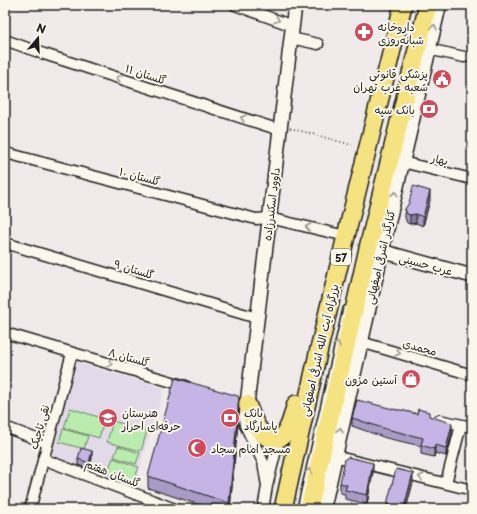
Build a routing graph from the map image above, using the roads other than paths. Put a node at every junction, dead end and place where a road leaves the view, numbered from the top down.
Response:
1 (235, 5) edge
2 (295, 5) edge
3 (403, 5) edge
4 (428, 5) edge
5 (439, 5) edge
6 (292, 32) junction
7 (5, 40) edge
8 (318, 44) dead end
9 (428, 49) junction
10 (464, 57) dead end
11 (280, 128) junction
12 (6, 153) edge
13 (402, 162) junction
14 (472, 179) edge
15 (269, 218) junction
16 (346, 236) junction
17 (5, 243) edge
18 (378, 246) junction
19 (472, 267) edge
20 (472, 276) edge
21 (348, 300) dead end
22 (257, 318) junction
23 (5, 333) edge
24 (361, 342) junction
25 (319, 349) junction
26 (72, 353) junction
27 (472, 375) edge
28 (194, 388) edge
29 (243, 402) junction
30 (435, 420) edge
31 (461, 425) junction
32 (5, 427) edge
33 (472, 427) edge
34 (279, 438) junction
35 (47, 443) junction
36 (334, 456) junction
37 (43, 459) junction
38 (446, 483) junction
39 (267, 486) junction
40 (472, 490) edge
41 (162, 507) edge
42 (30, 509) edge
43 (175, 509) edge
44 (263, 509) edge
45 (282, 509) edge
46 (300, 509) edge
47 (309, 509) edge
48 (323, 509) edge

1 -> 6 street
2 - 6 street, داوود اسکندرزاده
3 - 16 highway, بزرگراه آیت الله اشرفی اصفهانی / 57
4 - 18 highway, 57
9 -> 5 main road, کنارگذر اشرفی اصفهانی
6 - 8 street
6 - 11 street, داوود اسکندرزاده
11 -> 7 street, گلستان ۱۱
9 - 10 street
9 - 13 main road, کنارگذر اشرفی اصفهانی
11 - 15 street, داوود اسکندرزاده
12 - 15 street, گلستان ۱۰
13 - 14 street, بهار
18 -> 13 main road, کنارگذر اشرفی اصفهانی
16 -> 15 street, گلستان ۱۰
15 - 22 street, داوود اسکندرزاده
16 - 25 highway, بزرگراه آیت الله اشرفی اصفهانی / 57
17 - 22 street, گلستان ۹
18 - 19 street, عرب حسینی
18 - 20 street, عرب حسینی
18 - 24 main road, کنارگذر اشرفی اصفهانی
18 - 47 highway, 57
46 -> 21 lane
22 - 29 street, داوود اسکندرزاده
23 - 26 street, گلستان ٨
24 -> 27 street, محمدی
36 -> 24 main road, کنارگذر اشرفی اصفهانی
25 - 34 highway
25 - 45 highway, بزرگراه آیت الله اشرفی اصفهانی / 57
26 -> 28 street, گلستان ٨
26 - 35 street, نقی تاجیک
29 - 34 highway
29 - 39 street
30 - 31 street
31 - 33 street
31 - 38 street
32 - 35 street
34 - 39 street
35 - 37 street, نقی تاجیک
38 -> 36 street
36 - 48 main road, کنارگذر اشرفی اصفهانی
37 - 41 street, گلستان هفتم
37 - 42 street, نقی تاجیک
38 - 40 street
39 - 44 street
41 - 43 street, گلستان هفتم

